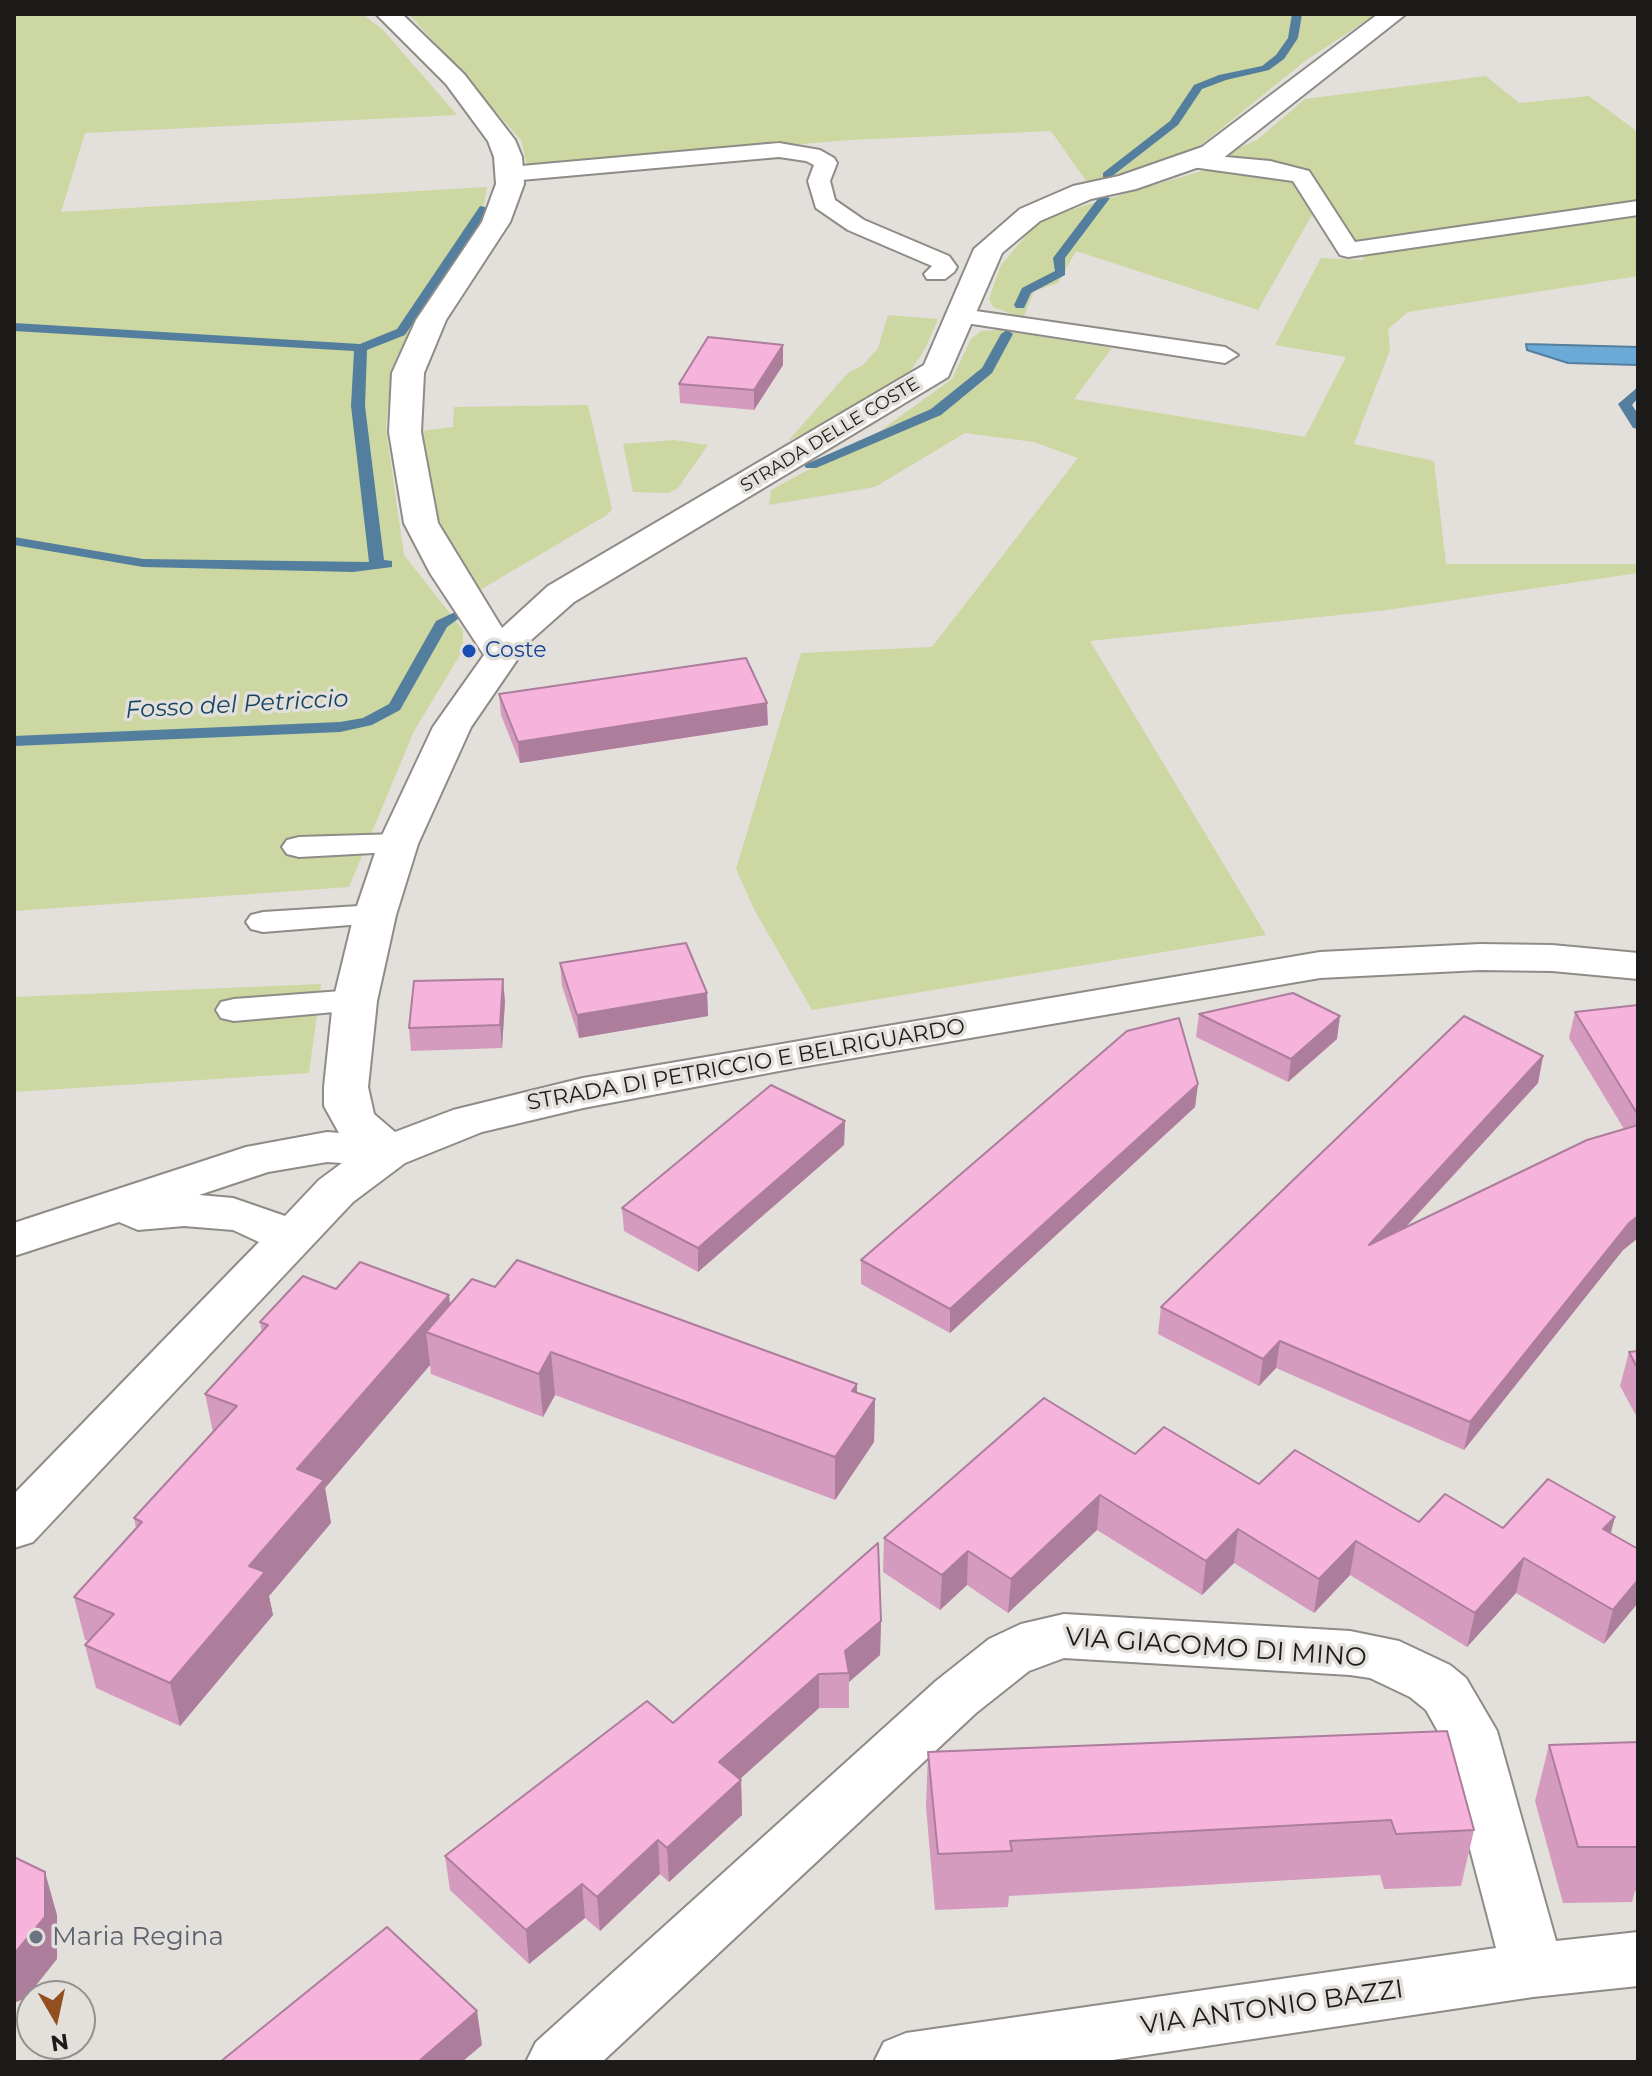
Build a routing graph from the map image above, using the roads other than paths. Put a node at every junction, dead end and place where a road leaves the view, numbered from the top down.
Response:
1 (388, 14) edge
2 (1394, 14) edge
3 (1193, 161) junction
4 (510, 174) junction
5 (1638, 208) edge
6 (936, 274) dead end
7 (962, 316) junction
8 (1225, 355) dead end
9 (500, 652) junction
10 (398, 844) junction
11 (299, 847) dead end
12 (375, 915) junction
13 (263, 922) dead end
14 (1638, 966) edge
15 (355, 1001) junction
16 (234, 1010) dead end
17 (389, 1152) junction
18 (72, 1222) junction
19 (291, 1238) junction
20 (14, 1240) edge
21 (14, 1528) edge
22 (1638, 1959) edge
23 (1533, 1970) junction
24 (928, 2060) edge
25 (558, 2062) edge

1 - 4 street
2 - 3 street, STRADA DELLE COSTE
3 - 5 lane
3 - 7 street, STRADA DELLE COSTE
4 - 6 lane
4 - 9 street
7 - 8 lane
7 - 9 street, STRADA DELLE COSTE
9 - 10 street, STRADA DELLE COSTE
10 - 11 lane
10 - 12 street, STRADA DELLE COSTE
12 - 13 lane
12 - 15 street, STRADA DELLE COSTE
14 - 17 street, STRADA DI PETRICCIO E BELRIGUARDO
15 - 16 lane
15 - 17 street, STRADA DELLE COSTE
17 - 18 street
17 - 19 street, STRADA DI PETRICCIO E BELRIGUARDO
18 - 19 street
18 - 20 street
19 - 21 street, STRADA DI PETRICCIO E BELRIGUARDO
22 - 23 street, VIA ANTONIO BAZZI
23 - 24 street, VIA ANTONIO BAZZI
23 - 25 street, VIA GIACOMO DI MINO

